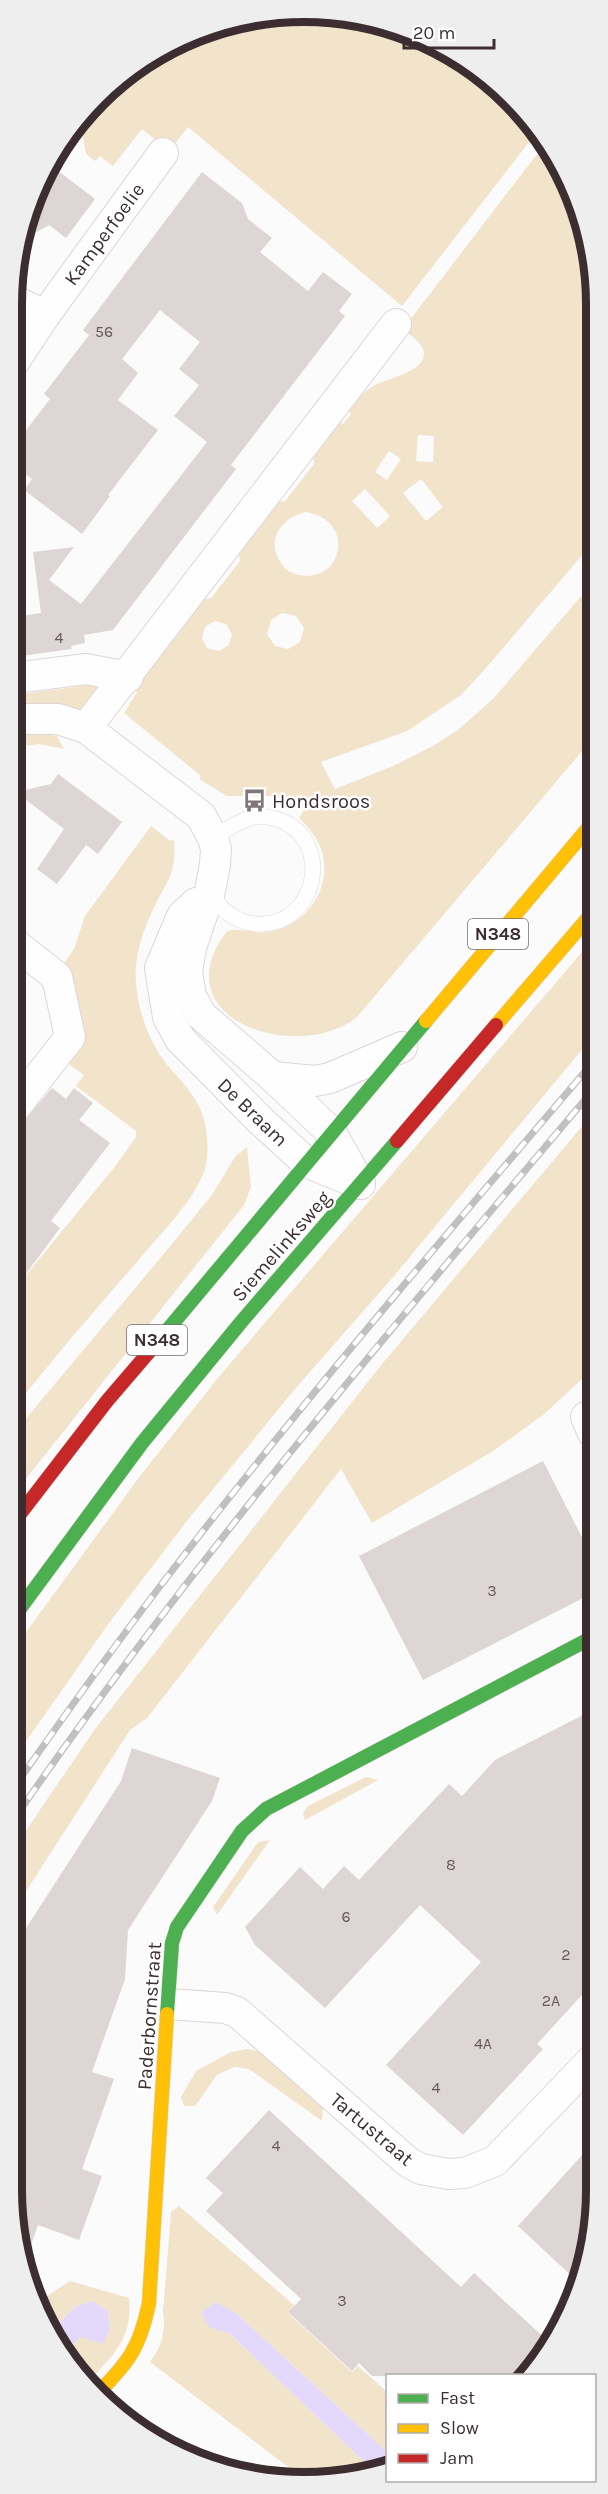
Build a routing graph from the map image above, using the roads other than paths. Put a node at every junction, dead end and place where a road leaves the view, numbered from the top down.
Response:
1 (164, 153) dead end
2 (22, 304) edge
3 (45, 315) junction
4 (396, 324) dead end
5 (22, 350) edge
6 (128, 676) junction
7 (22, 677) edge
8 (22, 719) edge
9 (86, 728) junction
10 (586, 830) edge
11 (213, 838) junction
12 (210, 891) junction
13 (586, 920) edge
14 (22, 949) edge
15 (402, 1047) junction
16 (273, 1077) junction
17 (22, 1100) edge
18 (331, 1132) junction
19 (306, 1162) junction
20 (360, 1184) junction
21 (22, 1511) edge
22 (22, 1606) edge
23 (586, 1640) edge
24 (169, 2004) junction
25 (586, 2066) edge
26 (103, 2387) edge

1 - 3 street, Kamperfoelie
2 - 3 street
3 - 5 street, Kamperfoelie
4 - 6 street
6 - 7 street
6 - 9 street
8 - 9 street, De Braam
9 - 11 street, De Braam
10 - 15 main road, Siemelinksweg / N348
11 - 12 street, De Braam
11 - 12 lane
12 - 16 street, De Braam
12 - 19 street, De Braam
13 - 20 main road, Siemelinksweg / N348
14 - 17 street
15 - 16 street, De Braam
15 - 18 main road, Siemelinksweg / N348
16 - 18 street, De Braam
18 - 19 main road, Siemelinksweg / N348
18 - 20 street, De Braam
19 - 20 street, De Braam
19 - 21 main road, Siemelinksweg / N348
20 - 22 main road, Siemelinksweg / N348
23 - 24 main road, Paderbornstraat
24 - 25 street, Tartustraat
24 - 26 main road, Paderbornstraat

